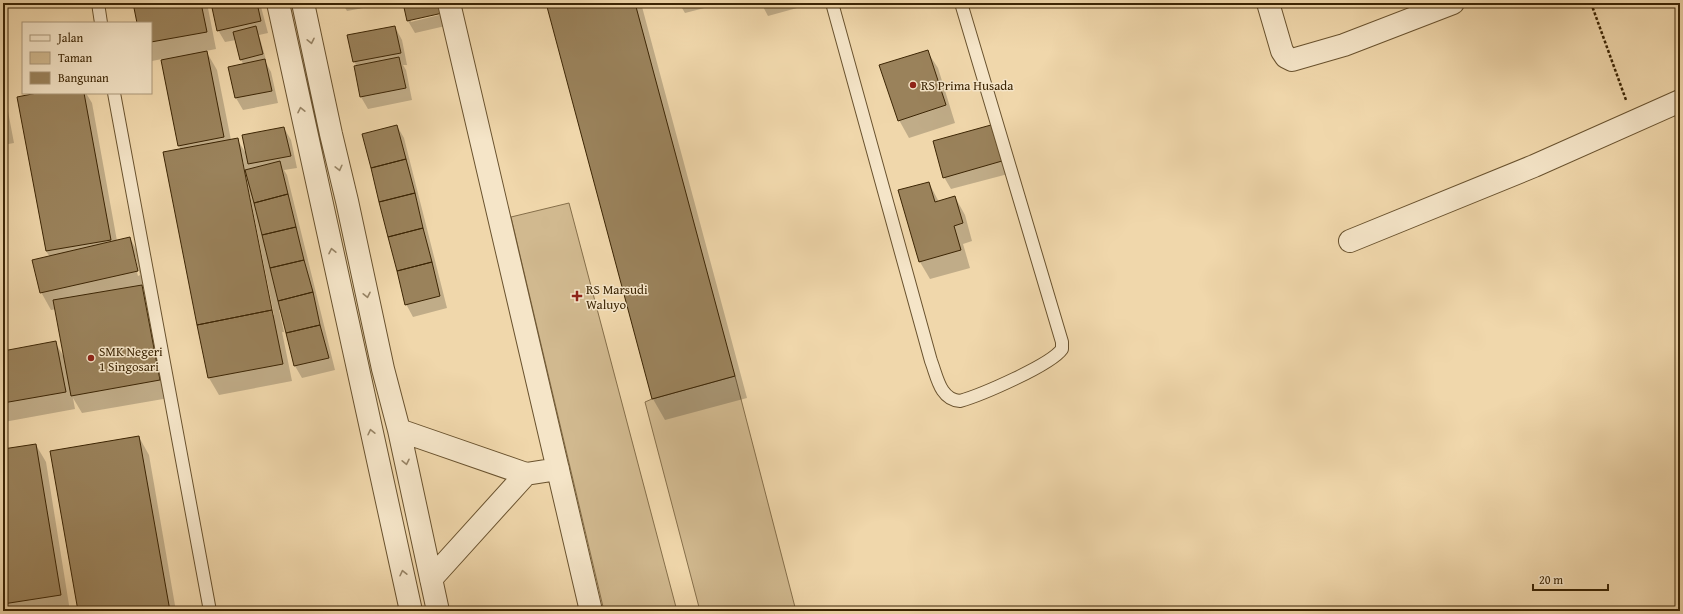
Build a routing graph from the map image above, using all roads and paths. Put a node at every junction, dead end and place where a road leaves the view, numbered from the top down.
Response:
1 (98, 3) edge
2 (278, 3) edge
3 (303, 3) edge
4 (450, 3) edge
5 (832, 3) edge
6 (961, 3) edge
7 (1268, 3) edge
8 (1454, 3) edge
9 (1591, 3) edge
10 (101, 22) edge
11 (114, 94) edge
12 (1680, 100) edge
13 (1634, 121) junction
14 (331, 134) junction
15 (308, 140) junction
16 (1350, 241) dead end
17 (383, 369) junction
18 (358, 372) junction
19 (400, 430) junction
20 (558, 469) junction
21 (526, 474) junction
22 (431, 579) junction
23 (210, 611) edge
24 (411, 611) edge
25 (438, 611) edge
26 (591, 611) edge

1 - 10 lane
15 -> 2 street
3 -> 14 street
4 - 20 street
5 - 6 lane
7 - 8 street
9 - 13 path
11 - 23 lane
12 - 13 street
13 - 16 street
14 - 15 street
14 -> 17 street
18 -> 15 street
17 - 18 street
17 - 19 street
24 -> 18 street
19 - 21 street
19 -> 22 street
20 - 21 street
20 - 26 street
21 - 22 street
22 - 25 street

